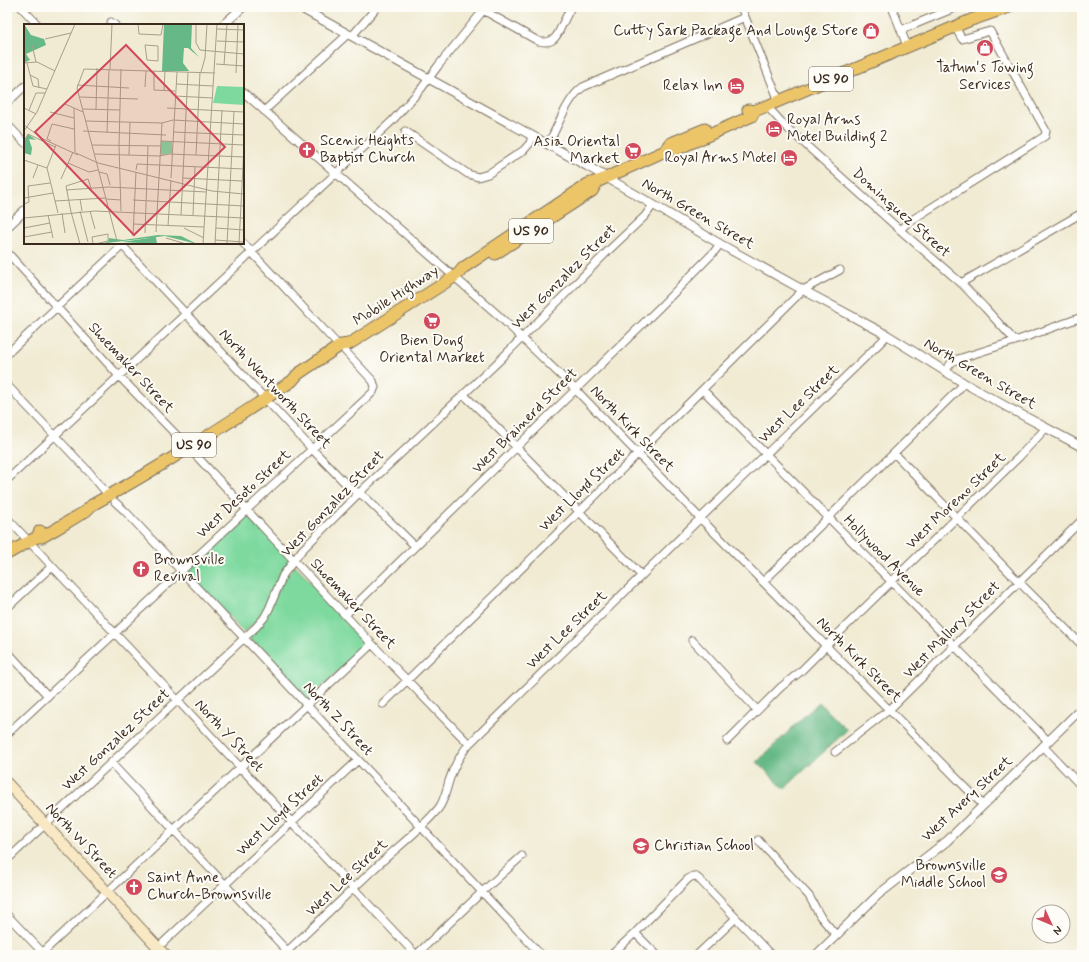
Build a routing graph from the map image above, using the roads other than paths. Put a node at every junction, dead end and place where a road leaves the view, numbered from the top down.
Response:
1 (21, 7) edge
2 (242, 7) edge
3 (299, 7) edge
4 (377, 7) edge
5 (571, 7) edge
6 (741, 7) edge
7 (892, 7) edge
8 (956, 7) edge
9 (1009, 7) edge
10 (484, 9) edge
11 (745, 17) junction
12 (37, 24) edge
13 (225, 24) edge
14 (955, 27) junction
15 (901, 30) junction
16 (350, 35) junction
17 (907, 46) junction
18 (429, 78) junction
19 (24, 87) edge
20 (244, 93) edge
21 (779, 101) junction
22 (7, 103) edge
23 (767, 106) junction
24 (264, 111) junction
25 (7, 124) edge
26 (405, 131) dead end
27 (532, 136) junction
28 (24, 142) edge
29 (548, 144) junction
30 (335, 172) junction
31 (602, 180) junction
32 (653, 205) junction
33 (24, 211) edge
34 (1082, 213) edge
35 (7, 227) edge
36 (900, 230) junction
37 (123, 244) edge
38 (244, 244) edge
39 (720, 244) junction
40 (7, 252) edge
41 (251, 252) junction
42 (840, 270) dead end
43 (457, 275) junction
44 (961, 283) junction
45 (803, 290) junction
46 (57, 307) junction
47 (186, 313) junction
48 (1082, 317) edge
49 (887, 335) junction
50 (522, 338) junction
51 (1015, 342) junction
52 (344, 347) junction
53 (7, 354) edge
54 (945, 371) junction
55 (119, 376) junction
56 (964, 383) junction
57 (7, 385) edge
58 (575, 389) junction
59 (703, 390) junction
60 (463, 394) junction
61 (265, 399) junction
62 (1046, 428) junction
63 (55, 435) junction
64 (1082, 447) edge
65 (189, 448) junction
66 (312, 448) junction
67 (517, 448) junction
68 (894, 453) junction
69 (638, 454) junction
70 (766, 454) junction
71 (7, 480) edge
72 (359, 493) junction
73 (112, 499) junction
74 (247, 510) junction
75 (579, 512) junction
76 (7, 518) edge
77 (700, 518) junction
78 (828, 518) junction
79 (957, 518) junction
80 (1082, 520) edge
81 (33, 539) junction
82 (415, 546) junction
83 (7, 554) edge
84 (294, 561) junction
85 (52, 566) junction
86 (181, 571) junction
87 (641, 575) junction
88 (763, 582) junction
89 (891, 582) junction
90 (1019, 582) junction
91 (7, 608) edge
92 (345, 615) junction
93 (115, 633) junction
94 (244, 638) junction
95 (692, 640) dead end
96 (372, 644) junction
97 (826, 645) junction
98 (1082, 645) edge
99 (954, 646) junction
100 (7, 652) edge
101 (407, 680) junction
102 (48, 696) junction
103 (178, 700) junction
104 (382, 704) dead end
105 (307, 705) junction
106 (1082, 708) edge
107 (890, 709) junction
108 (756, 710) junction
109 (7, 734) edge
110 (727, 741) dead end
111 (1046, 743) junction
112 (469, 744) junction
113 (835, 752) dead end
114 (358, 760) junction
115 (111, 763) junction
116 (241, 767) junction
117 (7, 783) edge
118 (1082, 787) edge
119 (984, 805) junction
120 (292, 822) junction
121 (45, 825) junction
122 (421, 826) junction
123 (174, 830) junction
124 (758, 840) dead end
125 (522, 856) dead end
126 (7, 860) edge
127 (225, 885) junction
128 (354, 888) junction
129 (107, 892) junction
130 (482, 892) junction
131 (7, 915) edge
132 (736, 918) junction
133 (635, 933) junction
134 (836, 935) junction
135 (158, 947) junction
136 (43, 954) edge
137 (287, 954) edge
138 (150, 955) edge
139 (165, 955) edge
140 (416, 955) edge
141 (541, 955) edge
142 (611, 955) edge
143 (657, 955) edge
144 (697, 955) edge
145 (771, 955) edge
146 (816, 955) edge

1 - 12 street
2 - 13 street
3 - 16 street, North Green Street
4 - 16 street
5 - 10 street
6 - 11 street
7 - 15 street
8 - 15 street
9 - 14 main road, Mobile Highway / US 90
10 - 18 street
11 - 21 street
11 - 29 street
14 - 17 main road, Mobile Highway / US 90
14 - 36 street
15 - 17 street
16 - 18 street, North Green Street
16 - 24 street
17 - 21 main road, Mobile Highway / US 90
18 - 27 street, North Green Street
18 - 30 street
19 - 22 street
20 - 24 street, North Kirk Street
21 - 23 main road, Mobile Highway / US 90
23 - 31 main road, Mobile Highway / US 90
23 - 36 street, Dominquez Street
24 - 30 street, North Kirk Street
25 - 28 street
26 - 27 street
27 - 29 street, North Green Street
29 - 31 street, North Green Street
30 - 41 street
30 - 43 street, North Kirk Street
31 - 32 street, North Green Street
31 - 43 main road, Mobile Highway / US 90
32 - 39 street, North Green Street
32 - 50 street, West Gonzalez Street
33 - 35 street
34 - 44 street
36 - 44 street, Dominquez Street
37 - 46 street
37 - 47 street, North Wentworth Street
38 - 41 street
39 - 45 street, North Green Street
39 - 58 street, West Brainerd Street
40 - 46 street, Shoemaker Street
41 - 47 street
41 - 52 street
42 - 45 street, West Lloyd Street
43 - 50 street, North Kirk Street
43 - 52 main road, Mobile Highway / US 90
44 - 51 street, Dominquez Street
45 - 49 street, North Green Street
45 - 59 street, West Lloyd Street
46 - 53 street
46 - 55 street, Shoemaker Street
47 - 55 street
47 - 61 street, North Wentworth Street
48 - 51 street
49 - 54 street, North Green Street
49 - 70 street, West Lee Street
50 - 58 street, North Kirk Street
50 - 60 street, West Gonzalez Street
51 - 54 street
52 - 61 main road, Mobile Highway / US 90
52 - 66 street, West Desoto Street
54 - 56 street, North Green Street
55 - 63 street
55 - 65 street, Shoemaker Street
56 - 62 street, North Green Street
56 - 68 street
57 - 63 street, North Z Street
58 - 67 street, West Brainerd Street
58 - 69 street, North Kirk Street
59 - 69 street, West Lloyd Street
59 - 70 street, Hollywood Avenue
60 - 67 street
60 - 72 street, West Gonzalez Street
61 - 65 main road, Mobile Highway / US 90
61 - 66 street, North Wentworth Street
62 - 64 street, North Green Street
62 - 79 street, West Moreno Street
63 - 71 street
63 - 73 street, North Z Street
65 - 73 main road, Mobile Highway / US 90
65 - 74 street, Shoemaker Street
66 - 72 street, North Wentworth Street
66 - 74 street, West Desoto Street
67 - 75 street
67 - 82 street, West Brainerd Street
68 - 78 street
68 - 79 street
69 - 75 street, West Lloyd Street
69 - 77 street, North Kirk Street
70 - 77 street, West Lee Street
70 - 78 street, Hollywood Avenue
72 - 82 street, North Wentworth Street
72 - 84 street, West Gonzalez Street
73 - 81 main road, Mobile Highway / US 90
73 - 86 street, North Z Street
74 - 84 street, Shoemaker Street
74 - 86 street, West Desoto Street
75 - 87 street
75 - 101 street, West Lloyd Street
76 - 81 street, North Y Street
77 - 87 street, West Lee Street
77 - 88 street, North Kirk Street
78 - 88 street
78 - 89 street, Hollywood Avenue
79 - 89 street, West Moreno Street
79 - 90 street
80 - 90 street, West Mallory Street
81 - 83 main road, Mobile Highway / US 90
81 - 85 street, North Y Street
82 - 92 street, West Brainerd Street
84 - 92 street, Shoemaker Street
84 - 94 street, West Gonzalez Street
85 - 91 street
85 - 93 street, North Y Street
86 - 93 street, West Desoto Street
86 - 94 street, North Z Street
87 - 112 street, West Lee Street
88 - 97 street, North Kirk Street
89 - 97 street, West Moreno Street
89 - 99 street, Hollywood Avenue
90 - 98 street
90 - 99 street, West Mallory Street
92 - 96 street, Shoemaker Street
93 - 102 street, West Desoto Street
93 - 103 street, North Y Street
94 - 103 street, West Gonzalez Street
94 - 105 street, North Z Street
95 - 108 street
96 - 101 street, Shoemaker Street
96 - 105 street
97 - 107 street, North Kirk Street
97 - 108 street, West Moreno Street
99 - 107 street, West Mallory Street
99 - 111 street, Hollywood Avenue
100 - 102 street
101 - 104 street, West Lloyd Street
101 - 112 street, Shoemaker Street
102 - 109 street, West Desoto Street
103 - 115 street, West Gonzalez Street
103 - 116 street, North Y Street
105 - 114 street, North Z Street
105 - 116 street
106 - 111 street, West Avery Street
107 - 113 street, West Mallory Street
107 - 119 street, North Kirk Street
108 - 110 street, West Moreno Street
111 - 118 street, Hollywood Avenue
111 - 119 street, West Avery Street
112 - 122 street, West Lee Street
114 - 120 street, West Lloyd Street
114 - 122 street, North Z Street
115 - 121 street, West Gonzalez Street
115 - 123 street
116 - 120 street, North Y Street
116 - 123 street
117 - 121 main road, North W Street
119 - 134 street, West Avery Street
120 - 127 street, West Lloyd Street
120 - 128 street, North Y Street
121 - 126 street, West Gonzalez Street
121 - 129 main road, North W Street
122 - 128 street, West Lee Street
122 - 130 street, North Z Street
123 - 127 street
123 - 129 street
124 - 134 street
125 - 130 street
127 - 135 street, West Lloyd Street
127 - 137 street
128 - 137 street, West Lee Street
128 - 140 street, North Y Street
129 - 135 main road, North W Street
129 - 136 street
130 - 140 street
130 - 141 street, North Z Street
131 - 136 street
132 - 133 street
132 - 144 street
132 - 145 street
133 - 142 street
133 - 143 street
134 - 146 street, West Avery Street
135 - 138 street, West Lloyd Street
135 - 139 main road, North W Street

